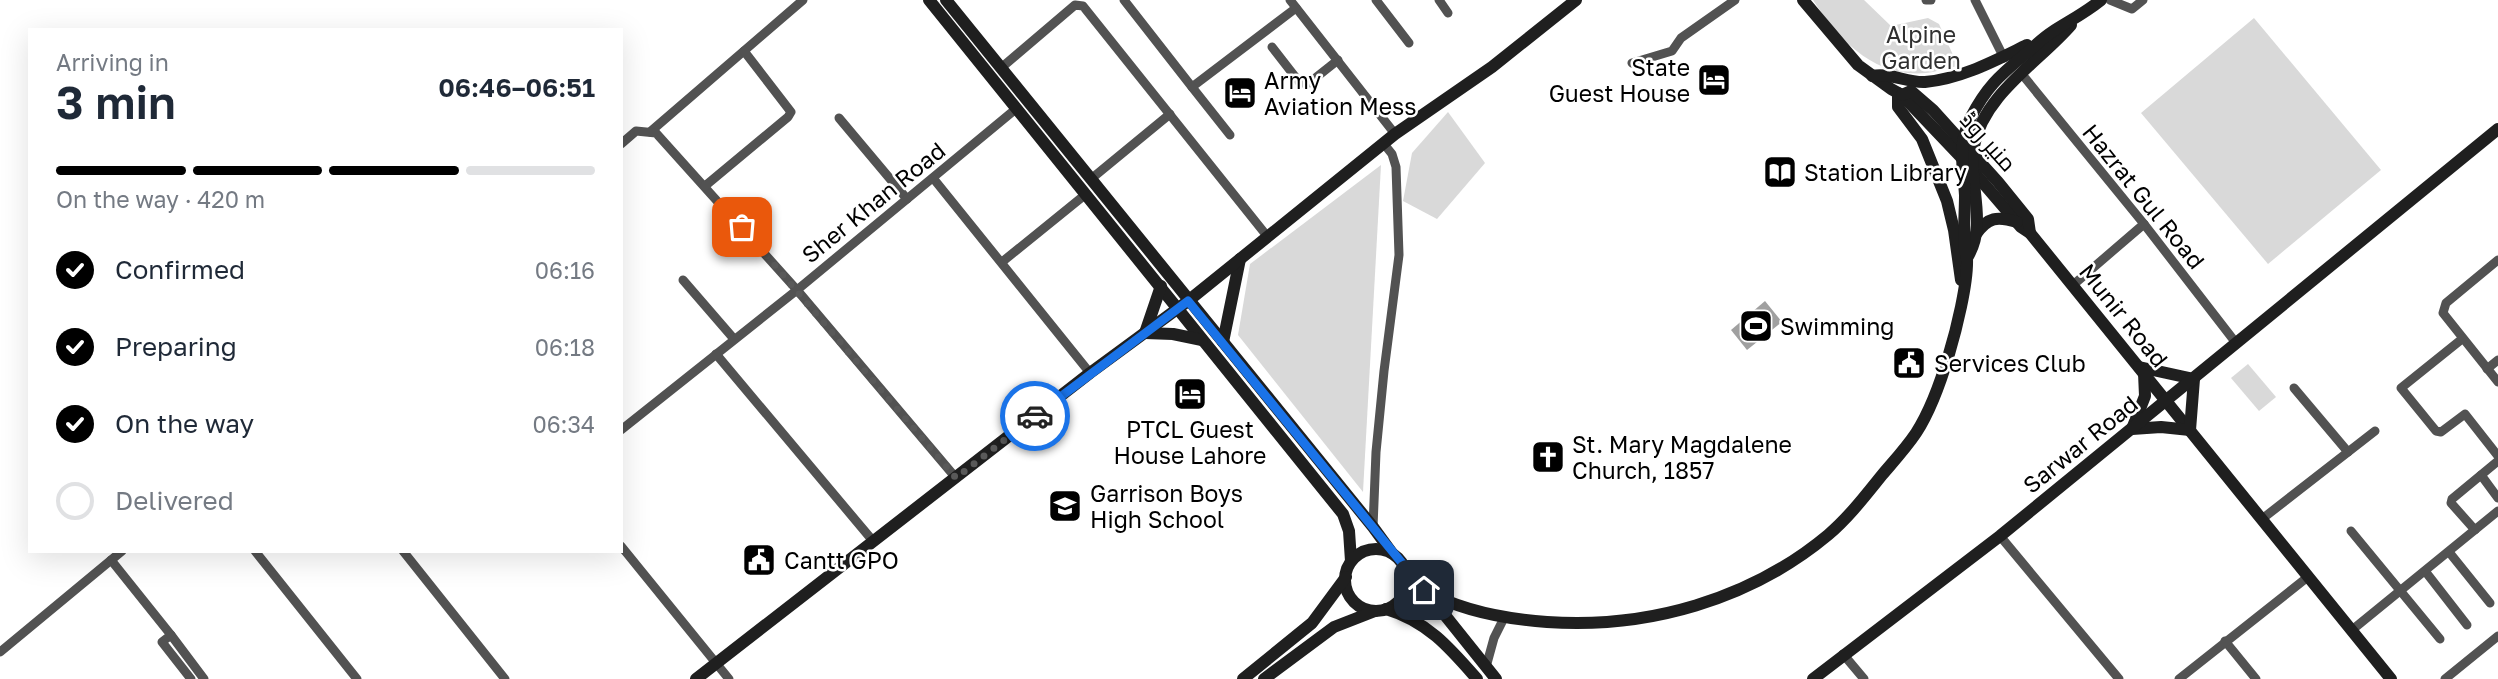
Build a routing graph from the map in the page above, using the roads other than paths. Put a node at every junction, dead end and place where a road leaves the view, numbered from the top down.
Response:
1 (803, 0) edge
2 (929, 0) edge
3 (946, 0) edge
4 (1124, 0) edge
5 (1376, 0) edge
6 (1439, 0) edge
7 (1576, 0) edge
8 (1735, 0) edge
9 (1803, 0) edge
10 (1975, 0) edge
11 (2101, 0) edge
12 (2110, 0) edge
13 (2143, 0) edge
14 (1293, 4) edge
15 (1448, 13) dead end
16 (2076, 19) junction
17 (2039, 41) junction
18 (1409, 43) dead end
19 (1272, 47) dead end
20 (744, 51) junction
21 (2004, 58) junction
22 (1338, 60) junction
23 (1632, 63) dead end
24 (1001, 68) junction
25 (2021, 74) junction
26 (1871, 76) junction
27 (1192, 87) junction
28 (1900, 94) junction
29 (1017, 108) junction
30 (1170, 114) junction
31 (839, 118) dead end
32 (1037, 122) junction
33 (2498, 129) edge
34 (650, 132) junction
35 (1395, 134) junction
36 (1230, 135) dead end
37 (623, 142) edge
38 (1962, 142) junction
39 (1384, 144) junction
40 (1967, 155) junction
41 (1973, 170) junction
42 (933, 178) junction
43 (1091, 179) junction
44 (705, 186) junction
45 (1086, 194) junction
46 (907, 199) junction
47 (2017, 222) junction
48 (2144, 225) junction
49 (2030, 233) junction
50 (1976, 234) junction
51 (1267, 236) junction
52 (1967, 258) junction
53 (1240, 259) junction
54 (2498, 260) edge
55 (1002, 262) junction
56 (683, 280) dead end
57 (2073, 285) junction
58 (1161, 286) junction
59 (797, 290) junction
60 (1963, 290) junction
61 (1183, 305) junction
62 (1145, 333) junction
63 (734, 339) junction
64 (2462, 339) junction
65 (1202, 341) junction
66 (1223, 342) junction
67 (2236, 343) junction
68 (716, 354) junction
69 (2498, 360) edge
70 (2487, 369) junction
71 (2141, 370) junction
72 (1090, 373) junction
73 (2194, 379) junction
74 (2498, 382) edge
75 (2294, 388) dead end
76 (2167, 401) junction
77 (623, 428) edge
78 (2132, 429) junction
79 (2190, 430) junction
80 (2375, 431) dead end
81 (2348, 452) junction
82 (2498, 458) edge
83 (2481, 475) junction
84 (956, 478) junction
85 (2498, 498) edge
86 (2498, 511) edge
87 (2262, 519) junction
88 (1373, 527) junction
89 (2475, 530) junction
90 (2351, 531) dead end
91 (2000, 536) junction
92 (873, 541) junction
93 (623, 549) edge
94 (2449, 552) junction
95 (120, 553) edge
96 (257, 553) edge
97 (405, 553) edge
98 (1392, 553) junction
99 (111, 560) junction
100 (1351, 561) junction
101 (1406, 571) junction
102 (2425, 571) junction
103 (2309, 576) junction
104 (1346, 577) junction
105 (1424, 590) junction
106 (2400, 590) junction
107 (2490, 603) dead end
108 (1380, 610) junction
109 (1505, 616) junction
110 (2467, 625) dead end
111 (2352, 630) junction
112 (171, 635) junction
113 (2498, 636) edge
114 (2440, 639) dead end
115 (2225, 641) junction
116 (0, 652) edge
117 (1843, 654) junction
118 (1486, 667) junction
119 (707, 673) edge
120 (191, 679) edge
121 (204, 679) edge
122 (357, 679) edge
123 (505, 679) edge
124 (729, 679) edge
125 (1243, 679) edge
126 (1264, 679) edge
127 (1477, 679) edge
128 (1496, 679) edge
129 (1813, 679) edge
130 (1864, 679) edge
131 (2119, 679) edge
132 (2179, 679) edge
133 (2256, 679) edge
134 (2391, 679) edge
135 (2445, 679) edge

1 - 20 street
2 - 29 street
3 - 24 street
4 - 27 street
5 - 18 street
6 - 15 street
7 - 35 street
8 - 23 street
9 - 26 street, Munir Road
10 - 21 street
11 - 16 street
12 - 13 street
14 - 22 street
14 - 27 street
16 - 17 street
16 - 25 street
17 - 21 street
17 - 38 street
19 - 22 street
20 - 34 street
20 - 44 street
21 - 26 street
22 - 35 street
24 - 30 street
24 - 32 street
25 - 40 street
25 - 48 street, Hazrat Gul Road
26 - 28 street, Munir Road
27 - 36 street
28 - 38 street, منیر روڈ
28 - 40 street, Munir Road
28 - 60 street
29 - 32 street
29 - 42 street, Sher Khan Road
30 - 43 street
30 - 51 street
31 - 46 street
32 - 43 street
32 - 45 street
33 - 67 street, Sarwar Road
34 - 37 street
34 - 44 street
35 - 39 street
38 - 40 street
39 - 51 street
39 - 88 street
40 - 41 street, Munir Road
40 - 49 street, منیر روڈ
40 - 52 street
41 - 47 street, Munir Road
41 - 50 street
42 - 46 street, Sher Khan Road
42 - 55 street
43 - 61 street
44 - 59 street
45 - 55 street
45 - 58 street
46 - 59 street, Sher Khan Road
47 - 49 street, Munir Road
47 - 50 street
48 - 57 street
48 - 67 street, Hazrat Gul Road
49 - 57 street, Munir Road
50 - 52 street
51 - 53 street
52 - 60 street
53 - 61 street
53 - 66 street
54 - 64 street
55 - 72 street
56 - 63 street
57 - 71 street, Munir Road
58 - 61 street
58 - 62 street
59 - 63 street, Sher Khan Road
59 - 84 street
60 - 109 street
61 - 62 street
61 - 65 street
61 - 66 street
62 - 65 street
62 - 72 street
63 - 68 street, Sher Khan Road
64 - 70 street
64 - 82 street
65 - 100 street
66 - 88 street
67 - 73 street, Sarwar Road
68 - 77 street, Sher Khan Road
68 - 92 street
69 - 70 street
70 - 74 street
71 - 73 street
71 - 76 street, Munir Road
71 - 78 street
72 - 84 street
73 - 76 street, Sarwar Road
73 - 79 street
75 - 81 street
76 - 78 street, Sarwar Road
76 - 79 street, Munir Road
78 - 79 street
78 - 91 street, Sarwar Road
79 - 87 street, Munir Road
80 - 81 street
81 - 87 street
82 - 83 street
83 - 85 street
83 - 89 street
84 - 92 street
86 - 89 street
87 - 103 street, Munir Road
88 - 98 street
89 - 94 street
90 - 106 street
91 - 117 street, Sarwar Road
91 - 131 street
92 - 119 street
93 - 119 street
94 - 102 street
94 - 107 street
95 - 99 street
96 - 122 street
97 - 123 street
98 - 100 street
98 - 101 street
99 - 112 street
99 - 116 street
100 - 104 street
101 - 105 street
101 - 108 street
102 - 106 street
102 - 110 street
103 - 111 street, Munir Road
103 - 115 street
104 - 108 street
104 - 125 street
105 - 109 street
105 - 118 street
106 - 111 street
106 - 114 street
108 - 126 street
108 - 127 street
109 - 118 street
111 - 134 street, Munir Road
112 - 120 street
112 - 121 street
113 - 135 street
115 - 132 street
115 - 133 street
117 - 129 street, Sarwar Road
117 - 130 street
118 - 128 street
119 - 124 street

